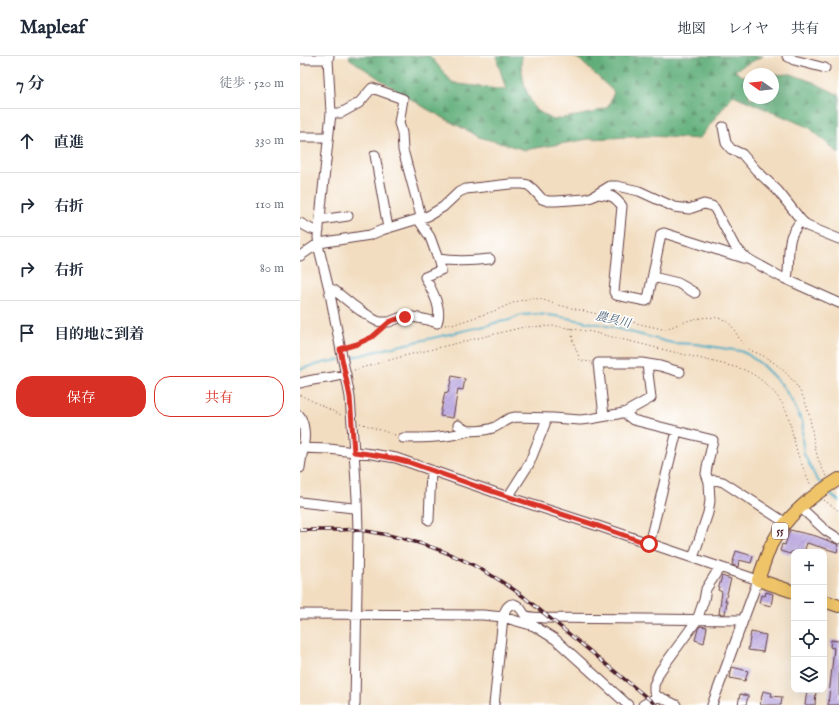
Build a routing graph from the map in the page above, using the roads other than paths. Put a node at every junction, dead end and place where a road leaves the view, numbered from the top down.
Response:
1 (787, 56) edge
2 (300, 58) edge
3 (328, 58) edge
4 (826, 68) dead end
5 (331, 113) junction
6 (724, 127) dead end
7 (300, 137) edge
8 (328, 137) junction
9 (375, 155) dead end
10 (598, 194) junction
11 (348, 216) dead end
12 (320, 220) junction
13 (418, 220) junction
14 (801, 220) junction
15 (300, 223) edge
16 (388, 228) junction
17 (319, 231) junction
18 (839, 239) edge
19 (319, 243) junction
20 (300, 256) edge
21 (438, 259) junction
22 (490, 259) dead end
23 (750, 260) junction
24 (653, 277) junction
25 (787, 279) junction
26 (329, 289) junction
27 (695, 293) dead end
28 (839, 303) edge
29 (647, 364) junction
30 (345, 372) junction
31 (680, 372) dead end
32 (300, 383) edge
33 (626, 412) junction
34 (300, 416) edge
35 (604, 416) junction
36 (545, 418) junction
37 (458, 425) dead end
38 (468, 430) junction
39 (677, 431) junction
40 (403, 438) dead end
41 (302, 448) edge
42 (354, 452) junction
43 (300, 468) edge
44 (431, 470) junction
45 (709, 482) junction
46 (834, 482) edge
47 (508, 497) junction
48 (300, 502) edge
49 (357, 507) junction
50 (800, 507) junction
51 (429, 520) dead end
52 (786, 523) junction
53 (839, 539) edge
54 (649, 544) junction
55 (693, 558) junction
56 (720, 567) junction
57 (758, 580) junction
58 (791, 591) edge
59 (827, 602) edge
60 (839, 606) edge
61 (300, 614) edge
62 (357, 615) junction
63 (504, 617) junction
64 (697, 620) junction
65 (743, 620) junction
66 (657, 697) junction
67 (355, 705) edge
68 (494, 705) edge
69 (628, 705) edge
70 (644, 705) edge
71 (676, 705) edge
72 (712, 705) edge

1 - 4 street
2 - 3 street
3 - 5 street
5 - 8 street
5 - 13 street
6 - 14 street
7 - 8 street
8 - 12 street
9 - 16 street
10 - 13 street
10 - 23 street
10 - 24 street
11 - 12 street
12 - 17 street
13 - 16 street
13 - 21 street
14 - 18 street
14 - 25 street
15 - 17 street
16 - 19 street
17 - 19 street
19 - 20 street
19 - 26 street
21 - 22 street
21 - 26 street
23 - 24 street
23 - 25 street
24 - 27 street
25 - 28 street
26 - 30 street
29 - 31 street
29 - 33 street
29 - 35 street
30 - 32 street
30 - 42 street
33 - 35 street
33 - 39 street
34 - 41 street
35 - 36 street
36 - 38 street
36 - 47 street
37 - 38 street
38 - 40 street
39 - 45 street
39 - 54 street
41 - 42 street
41 - 43 street
42 - 44 street
42 - 49 street
44 - 47 street
44 - 51 street
45 - 52 street
45 - 55 street
46 - 50 main road, 55
47 - 54 street
48 - 49 street
49 - 62 street
50 - 52 main road, 55
50 - 53 street
52 - 57 main road, 55
54 - 55 street
55 - 56 street
56 - 57 street
56 - 64 street
57 - 58 main road
57 - 65 street
59 - 60 main road
61 - 62 street
62 - 63 street
62 - 67 street
63 - 64 street
63 - 68 street
63 - 69 street
64 - 65 street
64 - 66 street
65 - 72 street
66 - 70 street
66 - 71 street

